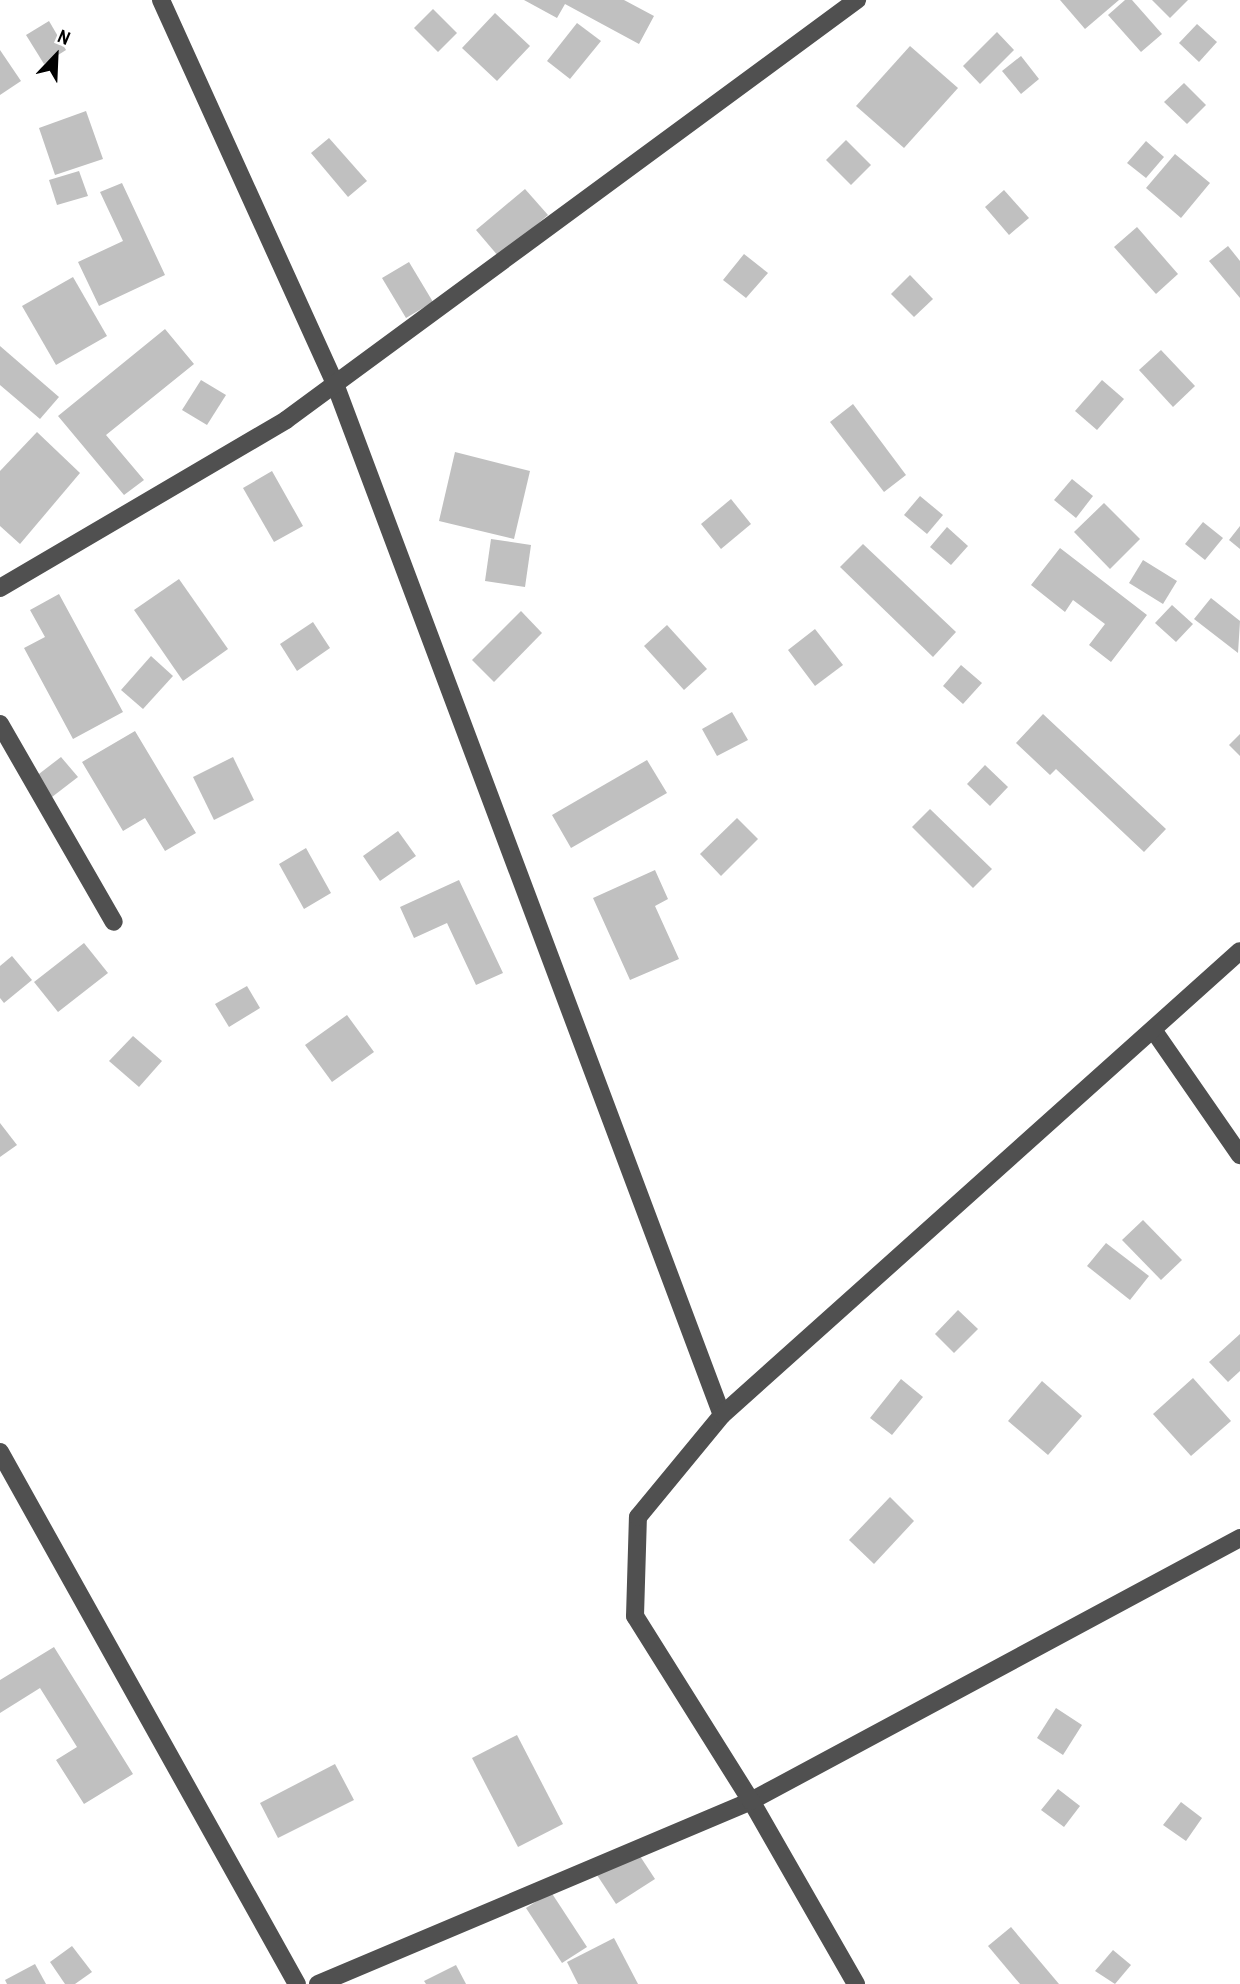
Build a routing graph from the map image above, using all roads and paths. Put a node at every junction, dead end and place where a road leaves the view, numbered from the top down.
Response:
1 (161, 0) edge
2 (857, 0) edge
3 (335, 384) junction
4 (0, 588) edge
5 (0, 724) edge
6 (114, 922) dead end
7 (1240, 951) edge
8 (1154, 1031) junction
9 (1240, 1155) edge
10 (722, 1415) junction
11 (0, 1452) edge
12 (1240, 1538) edge
13 (751, 1801) junction
14 (297, 1984) edge
15 (318, 1984) edge
16 (856, 1984) edge

1 - 3 street
2 - 3 street
3 - 4 street
3 - 10 street
5 - 6 street
7 - 8 street
8 - 9 street
8 - 10 street
10 - 13 street
11 - 14 street
12 - 13 street
13 - 15 street
13 - 16 street

